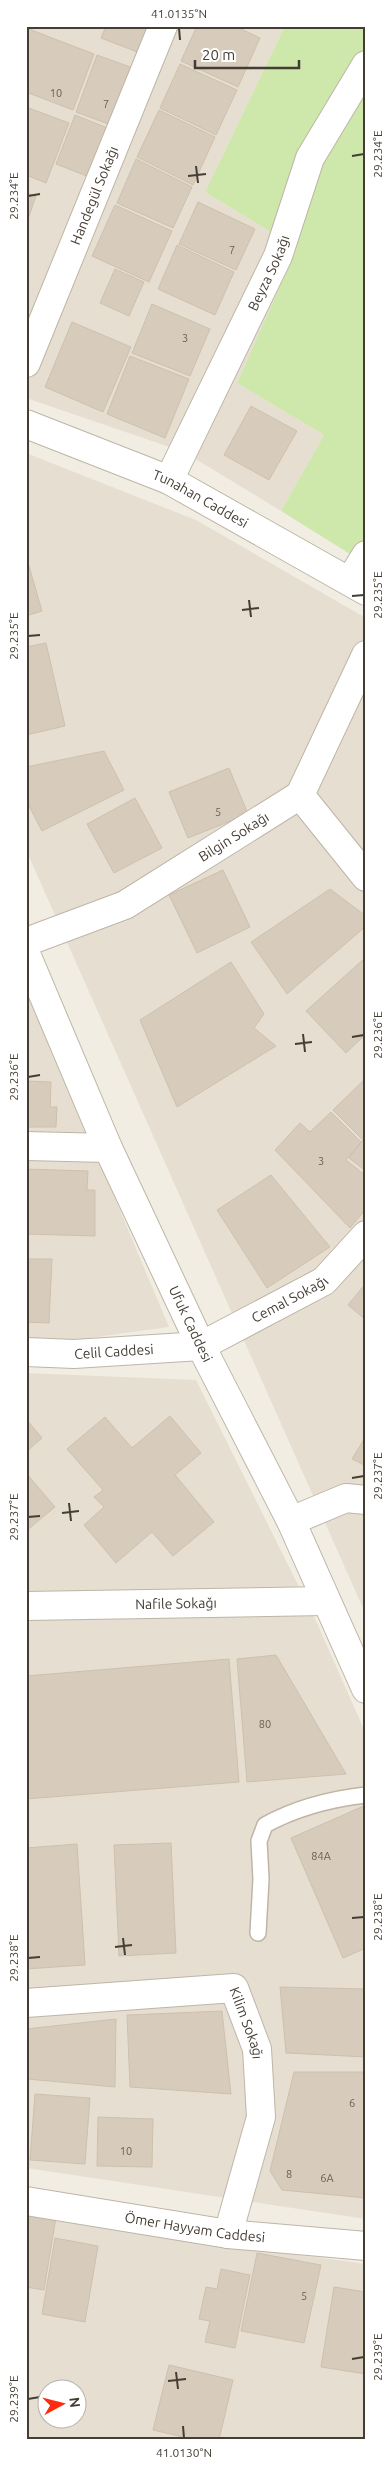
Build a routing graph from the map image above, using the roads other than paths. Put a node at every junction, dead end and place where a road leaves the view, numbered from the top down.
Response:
1 (163, 26) edge
2 (366, 65) edge
3 (26, 363) edge
4 (26, 424) edge
5 (169, 480) junction
6 (366, 555) edge
7 (358, 586) edge
8 (366, 655) edge
9 (300, 795) junction
10 (366, 877) edge
11 (26, 942) edge
12 (26, 954) edge
13 (26, 1146) edge
14 (108, 1148) junction
15 (366, 1235) edge
16 (201, 1346) junction
17 (26, 1352) edge
18 (366, 1500) edge
19 (291, 1521) junction
20 (325, 1601) junction
21 (26, 1606) edge
22 (366, 1690) edge
23 (366, 1795) edge
24 (258, 1933) dead end
25 (26, 2003) edge
26 (26, 2201) edge
27 (228, 2234) junction
28 (366, 2246) edge

1 - 3 street, Handegül Sokağı
2 - 5 street, Beyza Sokağı
4 - 5 street, Tunahan Caddesi
5 - 7 street, Tunahan Caddesi
6 - 7 street
8 - 9 street
9 - 10 street
9 - 11 street, Bilgin Sokağı
12 - 14 street, Ufuk Caddesi
13 - 14 street
14 - 16 street, Ufuk Caddesi
15 - 16 street, Cemal Sokağı
16 - 17 street, Celil Caddesi
16 - 19 street, Ufuk Caddesi
18 - 19 street
19 - 20 street, Ufuk Caddesi
20 - 21 street, Nafile Sokağı
20 - 22 street, Ufuk Caddesi
23 - 24 lane
25 - 27 street, Kilim Sokağı
26 - 27 street, Ömer Hayyam Caddesi
27 - 28 street, Ömer Hayyam Caddesi

